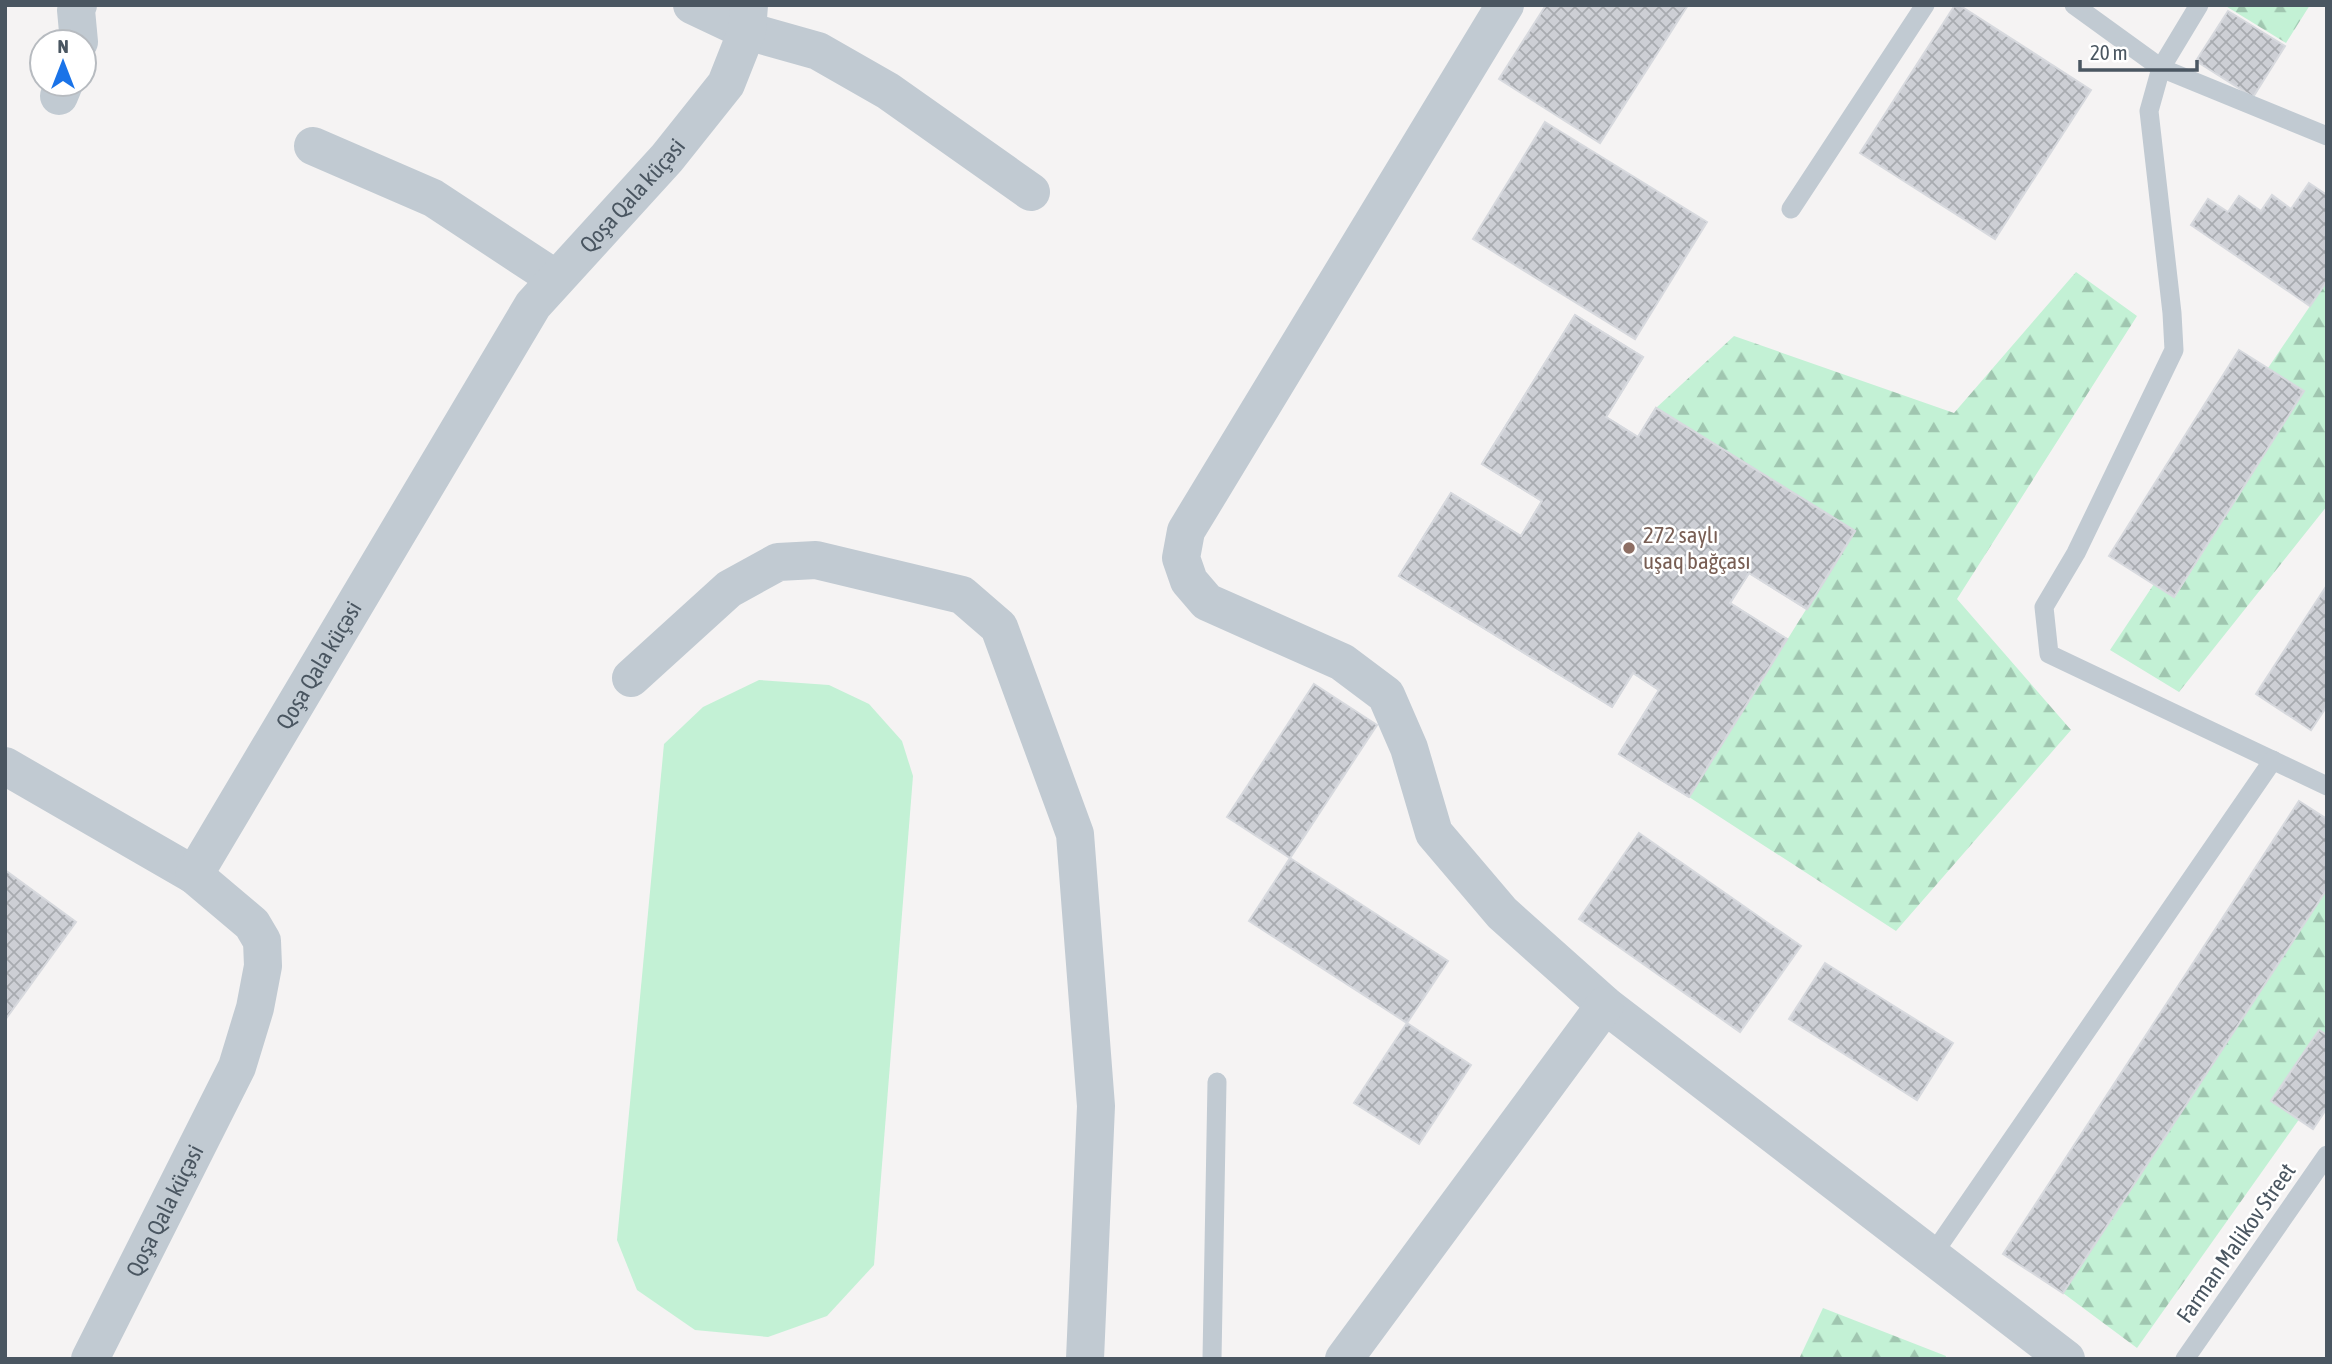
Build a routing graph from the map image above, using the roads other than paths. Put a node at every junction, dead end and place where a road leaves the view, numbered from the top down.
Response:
1 (78, 5) edge
2 (692, 5) edge
3 (1504, 5) edge
4 (1925, 5) edge
5 (2074, 5) edge
6 (2199, 5) edge
7 (748, 18) edge
8 (78, 28) edge
9 (2161, 68) junction
10 (2327, 136) edge
11 (313, 146) dead end
12 (1031, 192) dead end
13 (1791, 209) dead end
14 (556, 279) junction
15 (631, 678) dead end
16 (2273, 760) junction
17 (5, 766) edge
18 (2327, 786) edge
19 (194, 874) junction
20 (1605, 1005) junction
21 (1217, 1082) dead end
22 (2327, 1155) edge
23 (1931, 1258) junction
24 (2053, 1355) edge
25 (90, 1359) edge
26 (1084, 1359) edge
27 (1212, 1359) edge
28 (1344, 1359) edge
29 (2185, 1359) edge

1 - 8 street
2 - 7 street
3 - 20 street
4 - 13 lane
5 - 9 lane
6 - 9 lane
7 - 12 street
7 - 14 street, Qoşa Qala küçəsi
9 - 10 lane
9 - 16 lane
11 - 14 street
14 - 19 street, Qoşa Qala küçəsi
15 - 26 street
16 - 18 lane
16 - 23 lane
17 - 19 street
19 - 25 street, Qoşa Qala küçəsi
20 - 23 street
20 - 28 street
21 - 27 lane
22 - 29 lane, Farman Malikov Street
23 - 24 street

